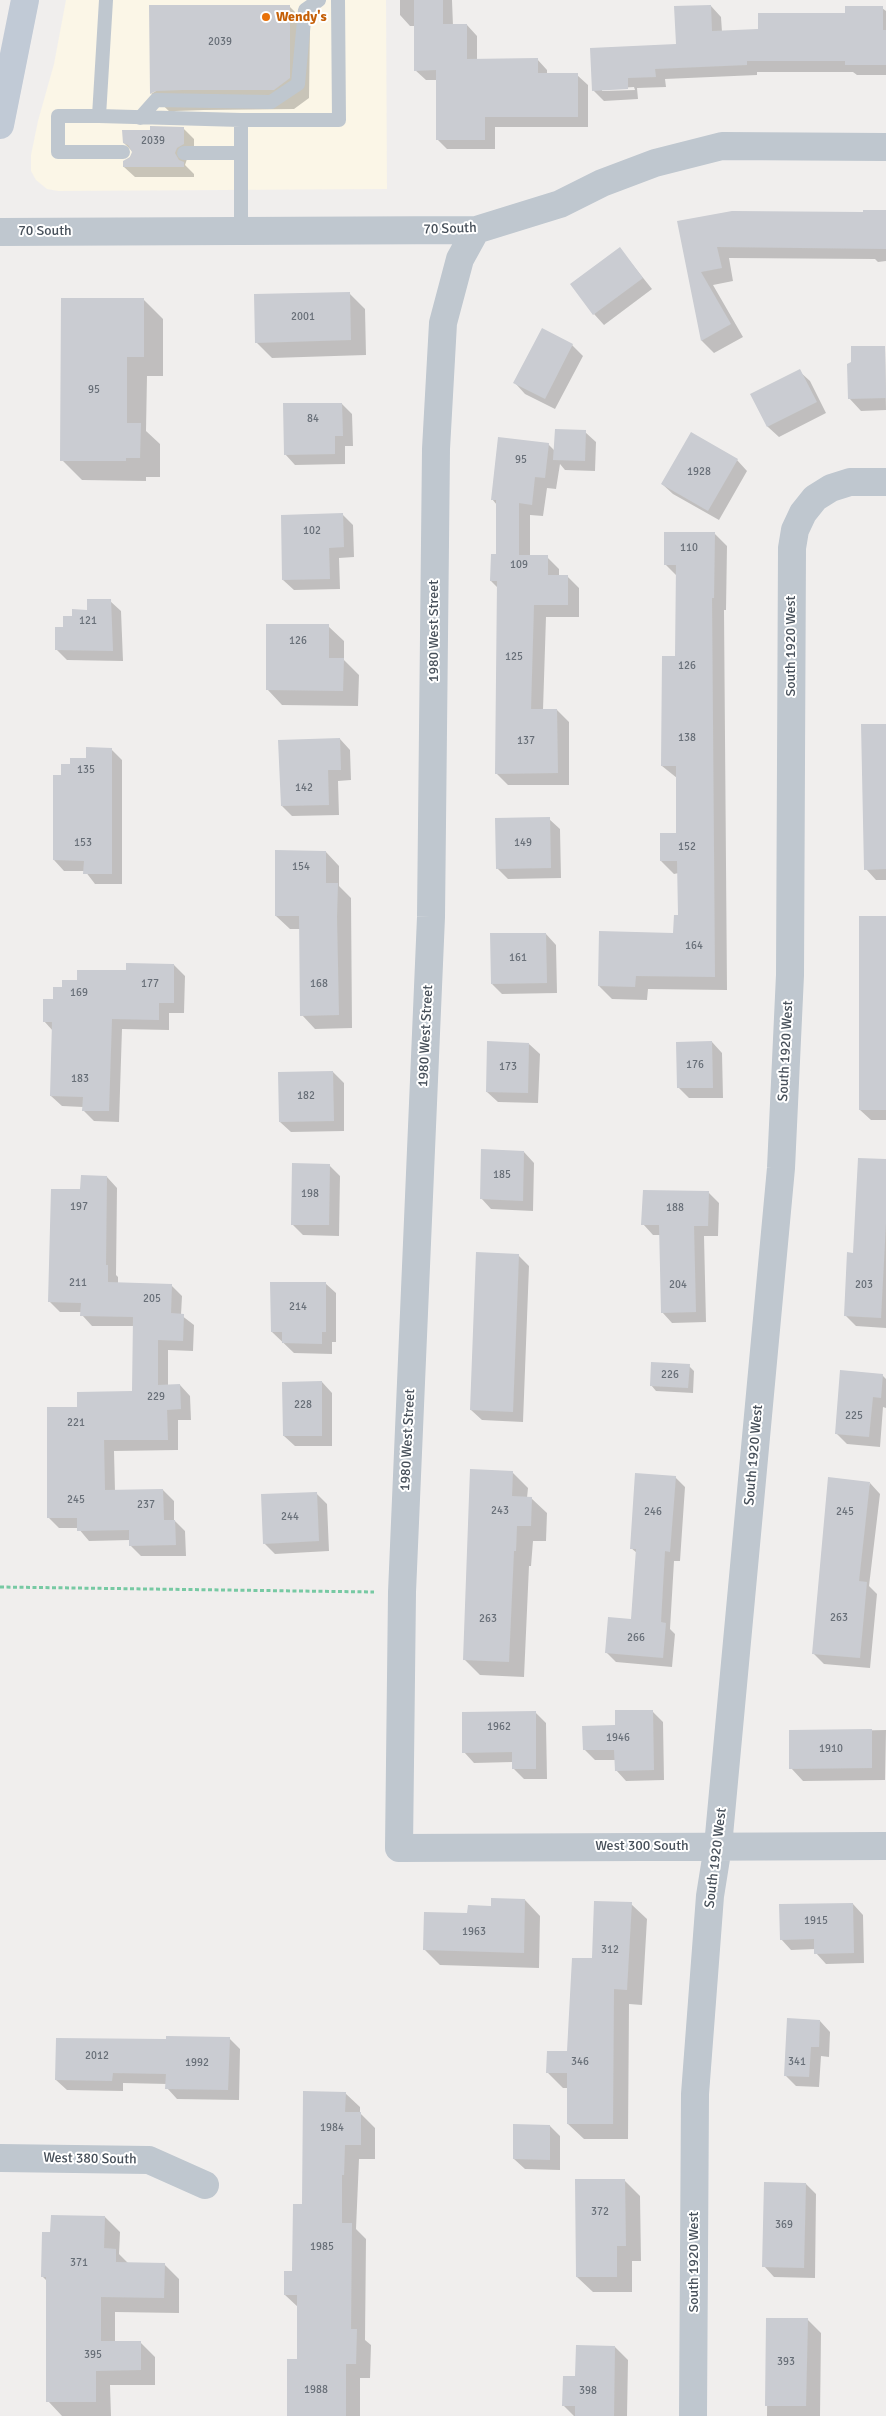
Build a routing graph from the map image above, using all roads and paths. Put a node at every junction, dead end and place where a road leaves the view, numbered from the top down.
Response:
1 (24, 0) edge
2 (106, 0) edge
3 (319, 0) edge
4 (338, 0) edge
5 (99, 116) junction
6 (140, 118) junction
7 (240, 120) junction
8 (0, 126) edge
9 (886, 147) edge
10 (123, 152) dead end
11 (184, 152) dead end
12 (241, 152) junction
13 (476, 230) junction
14 (241, 231) junction
15 (0, 232) edge
16 (886, 482) edge
17 (0, 1587) edge
18 (402, 1592) junction
19 (718, 1846) junction
20 (886, 1846) edge
21 (399, 1848) joint
22 (0, 2158) edge
23 (205, 2185) dead end
24 (693, 2416) edge

1 - 8 street
2 - 5 lane
3 - 6 lane
4 - 7 lane
5 - 6 lane
5 - 10 lane
6 - 7 lane
7 - 12 lane
9 - 13 street, 70 South
11 - 12 lane
12 - 14 lane
13 - 14 street, 70 South
13 - 18 street, 1980 West Street
14 - 15 street, 70 South
16 - 19 street, South 1920 West
17 - 18 path
18 - 21 street, 1980 West Street
19 - 20 street, West 300 South
19 - 21 street, West 300 South
19 - 24 street, South 1920 West
22 - 23 street, West 380 South

